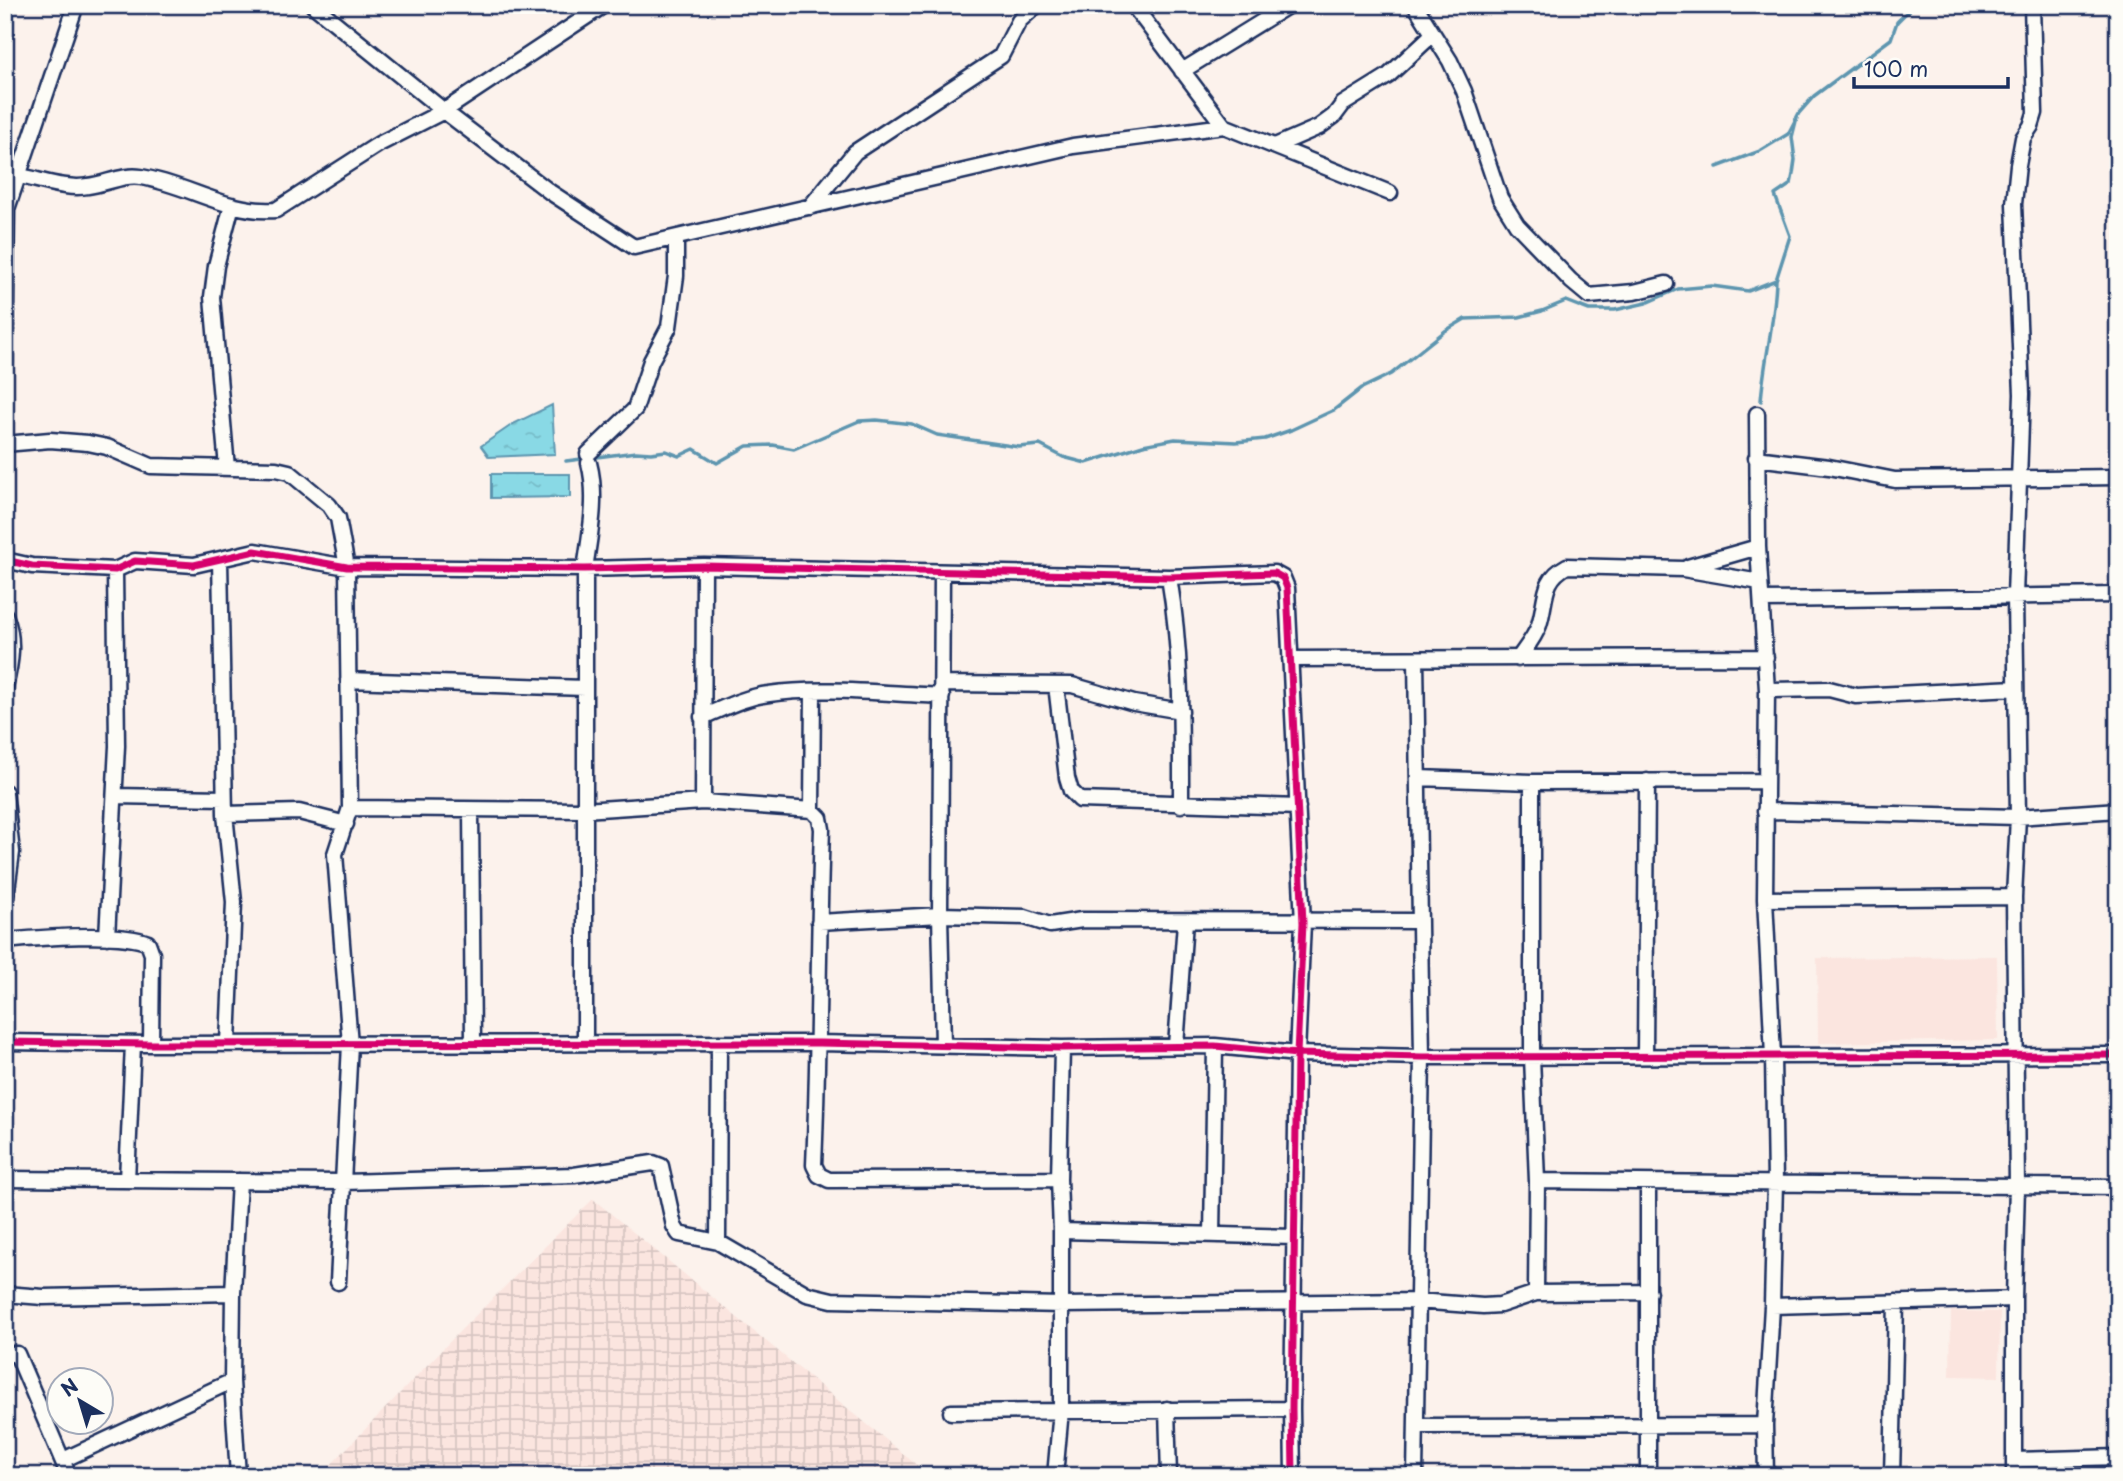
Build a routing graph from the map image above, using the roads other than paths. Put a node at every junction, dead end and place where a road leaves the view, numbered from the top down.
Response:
1 (76, 5) edge
2 (313, 5) edge
3 (1037, 5) edge
4 (1133, 5) edge
5 (1289, 5) edge
6 (1415, 5) edge
7 (2032, 5) edge
8 (595, 8) edge
9 (1433, 34) junction
10 (1182, 71) junction
11 (444, 111) junction
12 (1224, 126) junction
13 (1275, 146) junction
14 (20, 176) junction
15 (1390, 193) dead end
16 (232, 205) junction
17 (810, 206) junction
18 (6, 209) edge
19 (676, 239) junction
20 (1666, 285) dead end
21 (5, 363) edge
22 (1757, 414) dead end
23 (5, 443) edge
24 (1756, 458) junction
25 (227, 468) junction
26 (2118, 477) edge
27 (2017, 478) junction
28 (1758, 547) junction
29 (5, 560) edge
30 (220, 560) junction
31 (704, 566) junction
32 (347, 567) junction
33 (585, 569) junction
34 (1683, 569) junction
35 (115, 570) junction
36 (942, 572) junction
37 (1169, 577) junction
38 (1760, 582) junction
39 (2015, 596) junction
40 (2118, 596) edge
41 (1762, 600) junction
42 (5, 615) edge
43 (1766, 657) junction
44 (1290, 659) junction
45 (1416, 659) junction
46 (1518, 659) junction
47 (348, 680) junction
48 (1056, 685) junction
49 (5, 687) edge
50 (585, 688) junction
51 (2015, 688) junction
52 (942, 690) junction
53 (1767, 690) junction
54 (813, 691) junction
55 (1181, 711) junction
56 (702, 717) junction
57 (1418, 778) junction
58 (1647, 781) junction
59 (1766, 781) junction
60 (1532, 782) junction
61 (5, 792) edge
62 (116, 796) junction
63 (225, 799) junction
64 (703, 802) junction
65 (1181, 805) junction
66 (1298, 807) junction
67 (350, 808) junction
68 (471, 810) junction
69 (584, 810) junction
70 (811, 810) junction
71 (2118, 810) edge
72 (1765, 811) junction
73 (225, 814) junction
74 (2018, 817) junction
75 (346, 824) junction
76 (2014, 897) junction
77 (1765, 899) junction
78 (5, 905) edge
79 (940, 915) junction
80 (819, 922) junction
81 (1185, 922) junction
82 (1419, 922) junction
83 (1303, 923) junction
84 (107, 937) junction
85 (5, 941) edge
86 (5, 1042) edge
87 (228, 1043) junction
88 (585, 1043) junction
89 (819, 1043) junction
90 (133, 1044) junction
91 (152, 1044) junction
92 (350, 1044) junction
93 (473, 1044) junction
94 (719, 1044) junction
95 (943, 1044) junction
96 (1176, 1046) junction
97 (1215, 1046) junction
98 (1062, 1048) junction
99 (1297, 1054) junction
100 (2014, 1055) junction
101 (2118, 1055) edge
102 (1645, 1056) junction
103 (1773, 1056) junction
104 (1422, 1057) junction
105 (1532, 1057) junction
106 (5, 1179) edge
107 (1059, 1179) junction
108 (127, 1180) junction
109 (239, 1181) junction
110 (1537, 1181) junction
111 (344, 1182) junction
112 (1775, 1183) junction
113 (1648, 1184) junction
114 (2017, 1185) junction
115 (2118, 1187) edge
116 (1061, 1231) junction
117 (1212, 1235) junction
118 (1295, 1237) junction
119 (718, 1242) junction
120 (338, 1282) dead end
121 (1648, 1292) junction
122 (233, 1293) junction
123 (1536, 1293) junction
124 (5, 1294) edge
125 (2014, 1299) junction
126 (1293, 1301) junction
127 (1416, 1301) junction
128 (1896, 1302) junction
129 (1062, 1306) junction
130 (1772, 1306) junction
131 (5, 1354) edge
132 (232, 1381) junction
133 (1167, 1409) junction
134 (1292, 1409) junction
135 (1062, 1410) junction
136 (951, 1412) dead end
137 (1647, 1425) junction
138 (1765, 1425) junction
139 (1416, 1426) junction
140 (2118, 1457) edge
141 (63, 1460) junction
142 (2014, 1460) junction
143 (69, 1476) edge
144 (239, 1476) edge
145 (1055, 1476) edge
146 (1169, 1476) edge
147 (1293, 1476) edge
148 (1415, 1476) edge
149 (1648, 1476) edge
150 (1766, 1476) edge
151 (1892, 1476) edge
152 (2014, 1476) edge

1 - 14 street
2 - 11 street
3 - 17 street
4 - 10 street
5 - 10 street
6 - 9 street
7 - 27 street
8 - 11 street
9 - 13 street
9 - 20 street
10 - 12 street
11 - 16 street
11 - 19 street
12 - 13 street
12 - 17 street
13 - 15 street
14 - 16 street
14 - 18 street
16 - 25 street
17 - 19 street
18 - 21 street
19 - 33 street
22 - 24 street
23 - 25 street
24 - 27 street
24 - 28 street
25 - 32 street
26 - 27 street
27 - 39 street
28 - 34 street
28 - 38 street
29 - 35 street
30 - 32 street
30 - 35 street
30 - 63 street
31 - 33 street
31 - 36 street
31 - 56 street
32 - 33 street
32 - 47 street
33 - 50 street
34 - 38 street
34 - 46 street
35 - 62 street
36 - 37 street
36 - 52 street
37 - 44 street
37 - 55 street
38 - 41 street
39 - 40 street
39 - 41 street
39 - 51 street
41 - 43 street
42 - 49 street
43 - 46 street
43 - 53 street
44 - 45 street
44 - 66 street
45 - 46 street
45 - 57 street
47 - 50 street
47 - 67 street
48 - 52 street
48 - 55 street
48 - 65 street
50 - 69 street
51 - 53 street
51 - 74 street
52 - 54 street
52 - 79 street
53 - 59 street
54 - 56 street
54 - 70 street
55 - 65 street
56 - 64 street
57 - 60 street
57 - 82 street
58 - 59 street
58 - 60 street
58 - 102 street
59 - 72 street
60 - 105 street
61 - 78 street
62 - 63 street
62 - 84 street
63 - 73 street
64 - 69 street
64 - 70 street
65 - 66 street
66 - 83 street
67 - 68 street
67 - 75 street
68 - 69 street
68 - 93 street
69 - 88 street
70 - 80 street
71 - 74 street
72 - 74 street
72 - 77 street
73 - 75 street
73 - 87 street
74 - 76 street
75 - 92 street
76 - 77 street
76 - 100 street
77 - 103 street
79 - 80 street
79 - 81 street
79 - 95 street
80 - 89 street
81 - 83 street
81 - 96 street
82 - 83 street
82 - 104 street
83 - 99 street
84 - 85 street
84 - 91 street
86 - 90 street
87 - 91 street
87 - 92 street
88 - 93 street
88 - 94 street
89 - 94 street
89 - 95 street
89 - 107 street
90 - 91 street
90 - 108 street
92 - 93 street
92 - 111 street
94 - 119 street
95 - 98 street
96 - 97 street
96 - 98 street
97 - 99 street
97 - 117 street
98 - 107 street
99 - 104 street
99 - 118 street
100 - 101 street
100 - 103 street
100 - 114 street
102 - 103 street
102 - 105 street
103 - 112 street
104 - 105 street
104 - 127 street
105 - 110 street
106 - 108 street
107 - 116 street
108 - 109 street
109 - 111 street
109 - 122 street
110 - 113 street
110 - 123 street
111 - 119 street
111 - 120 street
112 - 113 street
112 - 114 street
112 - 130 street
113 - 121 street
114 - 115 street
114 - 125 street
116 - 117 street
116 - 129 street
117 - 118 street
118 - 126 street
119 - 129 street
121 - 123 street
121 - 137 street
122 - 124 street
122 - 132 street
123 - 127 street
125 - 128 street
125 - 142 street
126 - 127 street
126 - 129 street
126 - 134 street
127 - 139 street
128 - 130 street
128 - 151 street
129 - 135 street
130 - 138 street
131 - 141 street
132 - 141 street
132 - 144 street
133 - 134 street
133 - 135 street
133 - 146 street
134 - 147 street
135 - 136 street
135 - 145 street
137 - 138 street
137 - 139 street
137 - 149 street
138 - 150 street
139 - 148 street
140 - 142 street
141 - 143 street
142 - 152 street

